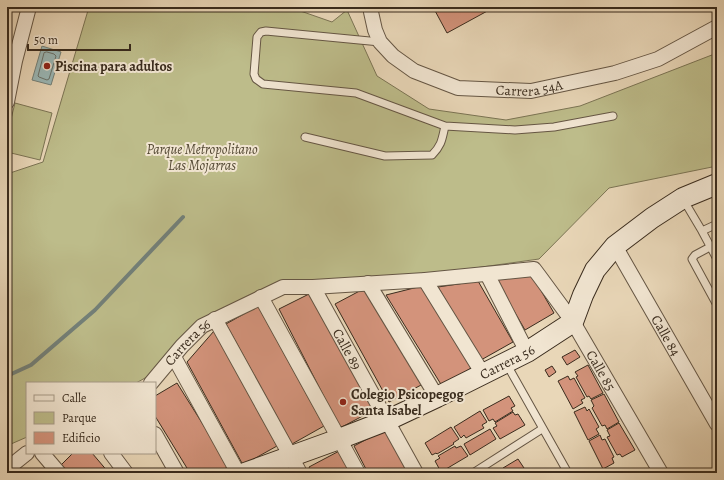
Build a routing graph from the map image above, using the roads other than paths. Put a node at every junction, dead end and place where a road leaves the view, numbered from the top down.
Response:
1 (29, 7) edge
2 (371, 7) edge
3 (717, 27) edge
4 (380, 42) junction
5 (11, 60) edge
6 (7, 102) edge
7 (614, 116) dead end
8 (445, 126) junction
9 (305, 138) dead end
10 (717, 184) edge
11 (683, 198) junction
12 (717, 224) edge
13 (702, 231) junction
14 (615, 246) junction
15 (710, 247) junction
16 (717, 259) edge
17 (536, 272) joint
18 (487, 274) junction
19 (425, 280) junction
20 (368, 283) junction
21 (313, 287) junction
22 (261, 296) junction
23 (717, 305) edge
24 (215, 319) junction
25 (573, 322) junction
26 (527, 352) junction
27 (174, 357) junction
28 (506, 363) junction
29 (483, 374) junction
30 (152, 382) edge
31 (437, 397) junction
32 (388, 420) junction
33 (717, 424) edge
34 (542, 429) junction
35 (156, 436) edge
36 (339, 439) junction
37 (26, 454) edge
38 (43, 454) edge
39 (112, 454) edge
40 (296, 465) edge
41 (7, 469) edge
42 (59, 473) edge
43 (126, 473) edge
44 (177, 473) edge
45 (238, 473) edge
46 (245, 473) edge
47 (358, 473) edge
48 (416, 473) edge
49 (473, 473) edge
50 (568, 473) edge
51 (661, 473) edge

1 - 5 street
2 - 4 street, Carrera 54A
3 - 4 street, Carrera 54A
4 - 8 lane
5 - 6 street
7 - 8 lane
8 - 9 lane
10 - 11 street
11 - 13 lane
11 - 14 street
12 - 13 lane
13 - 15 lane
14 - 25 street
14 - 33 street, Calle 84
15 - 16 lane
15 - 23 lane
17 - 18 street, Carrera 56
17 - 25 street, Calle 85
18 - 19 street, Carrera 56
18 - 26 street
19 - 20 street, Carrera 56
19 - 29 street
20 - 21 street, Carrera 56
20 - 31 street
21 - 22 street, Carrera 56
21 - 32 street, Calle 89
22 - 24 street, Carrera 56
22 - 36 street
24 - 27 street, Carrera 56
24 - 40 street
25 - 26 street, Carrera 56
25 - 51 street, Calle 85
26 - 28 street, Carrera 56
27 - 30 street, Carrera 56
27 - 45 street
28 - 29 street, Carrera 56
28 - 34 lane
29 - 31 street, Carrera 56
31 - 32 street, Carrera 56
32 - 36 street, Carrera 56
32 - 48 street, Calle 89
34 - 49 lane
34 - 50 lane
35 - 44 street
36 - 40 street, Carrera 56
36 - 47 street
37 - 41 street
38 - 42 street
39 - 43 street
40 - 46 street, Carrera 56

